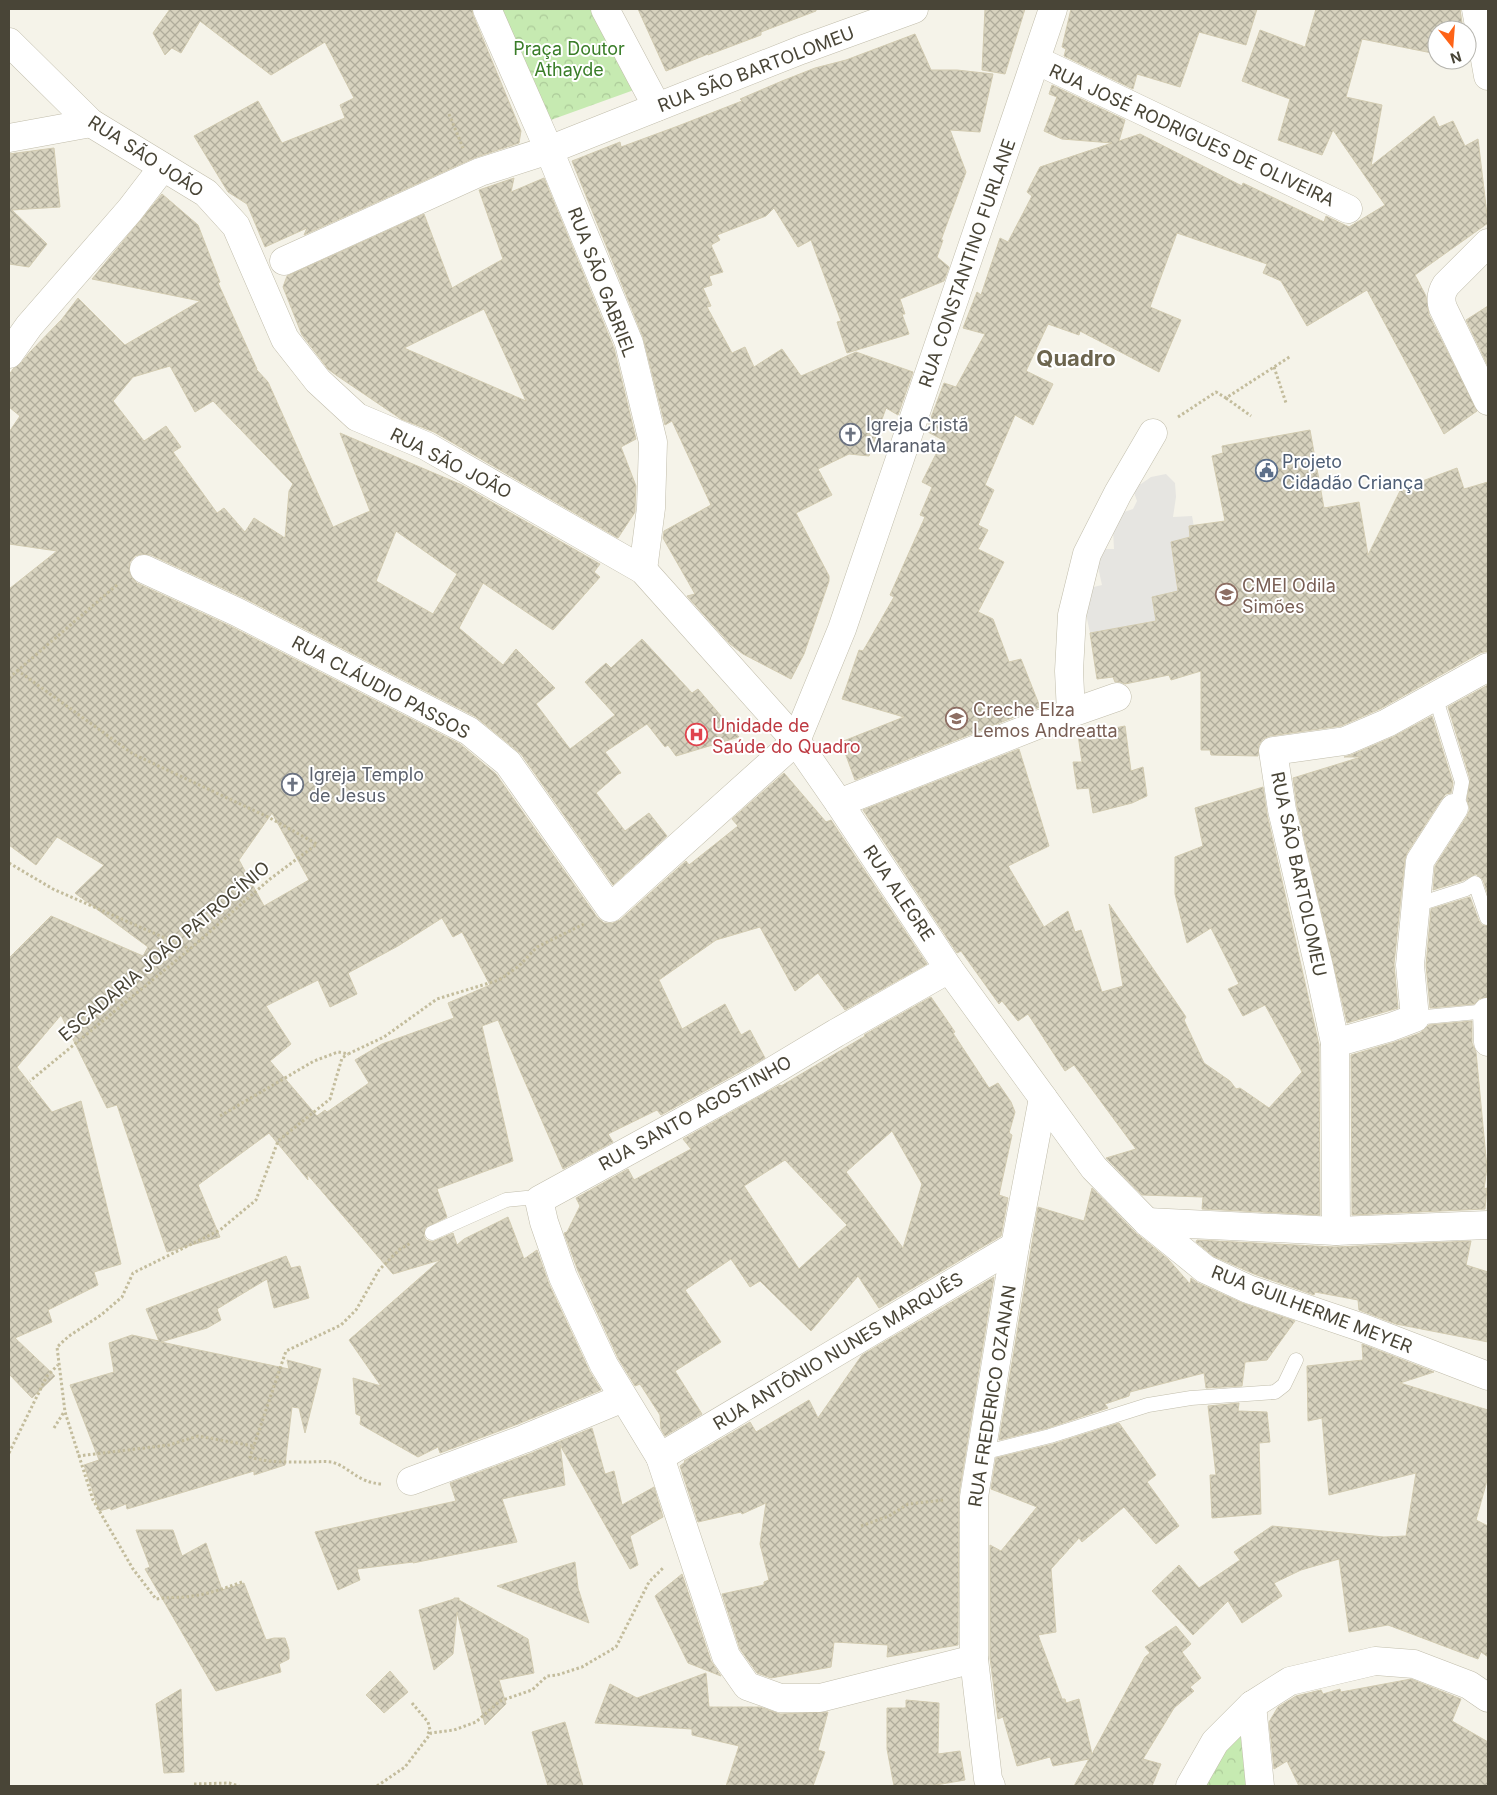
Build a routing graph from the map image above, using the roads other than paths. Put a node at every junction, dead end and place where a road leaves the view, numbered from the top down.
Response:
1 (487, 9) edge
2 (605, 9) edge
3 (914, 9) edge
4 (1053, 9) edge
5 (1476, 9) edge
6 (9, 42) edge
7 (1036, 60) junction
8 (1488, 76) edge
9 (657, 107) junction
10 (91, 123) junction
11 (9, 138) edge
12 (549, 150) junction
13 (163, 167) junction
14 (1348, 209) dead end
15 (1488, 243) edge
16 (284, 261) dead end
17 (9, 354) edge
18 (1488, 401) edge
19 (1153, 434) road end
20 (144, 569) road end
21 (643, 570) junction
22 (1488, 667) edge
23 (1116, 696) dead end
24 (1435, 696) junction
25 (1071, 713) junction
26 (796, 741) junction
27 (840, 803) junction
28 (1454, 808) joint
29 (1416, 905) junction
30 (1486, 918) dead end
31 (949, 969) junction
32 (1488, 1012) edge
33 (1415, 1018) junction
34 (1488, 1042) edge
35 (1335, 1043) junction
36 (1043, 1098) junction
37 (539, 1200) junction
38 (1147, 1222) junction
39 (1488, 1225) edge
40 (1336, 1231) junction
41 (432, 1233) dead end
42 (1015, 1246) junction
43 (1296, 1360) dead end
44 (1488, 1376) edge
45 (623, 1398) junction
46 (982, 1453) junction
47 (660, 1457) junction
48 (411, 1481) road end
49 (974, 1659) junction
50 (1488, 1698) edge
51 (1252, 1705) junction
52 (990, 1786) edge
53 (1190, 1786) edge
54 (1260, 1786) edge

1 - 12 street, RUA SÃO GABRIEL
2 - 9 street
3 - 9 street, RUA SÃO BARTOLOMEU
4 - 7 street, RUA CONSTANTINO FURLANE
5 - 8 street
6 - 10 street, RUA SÃO JOÃO
7 - 14 street, RUA JOSÉ RODRIGUES DE OLIVEIRA
7 - 26 street, RUA CONSTANTINO FURLANE
9 - 12 street, RUA SÃO BARTOLOMEU
10 - 11 street
10 - 13 street, RUA SÃO JOÃO
12 - 16 street
12 - 21 street, RUA SÃO GABRIEL
13 - 17 street
13 - 21 street, RUA SÃO JOÃO
15 - 18 street
19 - 25 street
20 - 26 street, RUA CLÁUDIO PASSOS
21 - 26 street, RUA SÃO JOÃO
22 - 24 street, RUA SÃO BARTOLOMEU
23 - 25 street
24 - 28 lane
24 - 35 street, RUA SÃO BARTOLOMEU
25 - 27 street
26 - 27 street, RUA ALEGRE
27 - 31 street, RUA ALEGRE
28 - 29 street
29 - 30 lane
29 - 33 street
31 - 36 street, RUA ALEGRE
31 - 37 street, RUA SANTO AGOSTINHO
32 - 33 lane
32 - 34 street
33 - 35 street
35 - 40 street, RUA SÃO BARTOLOMEU
36 - 38 street, RUA GUILHERME MEYER
36 - 42 street, RUA FREDERICO OZANAN
37 - 41 lane
37 - 45 street
38 - 40 street
38 - 44 street, RUA GUILHERME MEYER
39 - 40 street
42 - 46 street, RUA FREDERICO OZANAN
42 - 47 street, RUA ANTÔNIO NUNES MARQUÊS
43 - 46 lane
45 - 47 street
45 - 48 street
46 - 49 street, RUA FREDERICO OZANAN
47 - 49 street
49 - 52 street, RUA FREDERICO OZANAN
50 - 51 street
51 - 53 street
51 - 54 street

